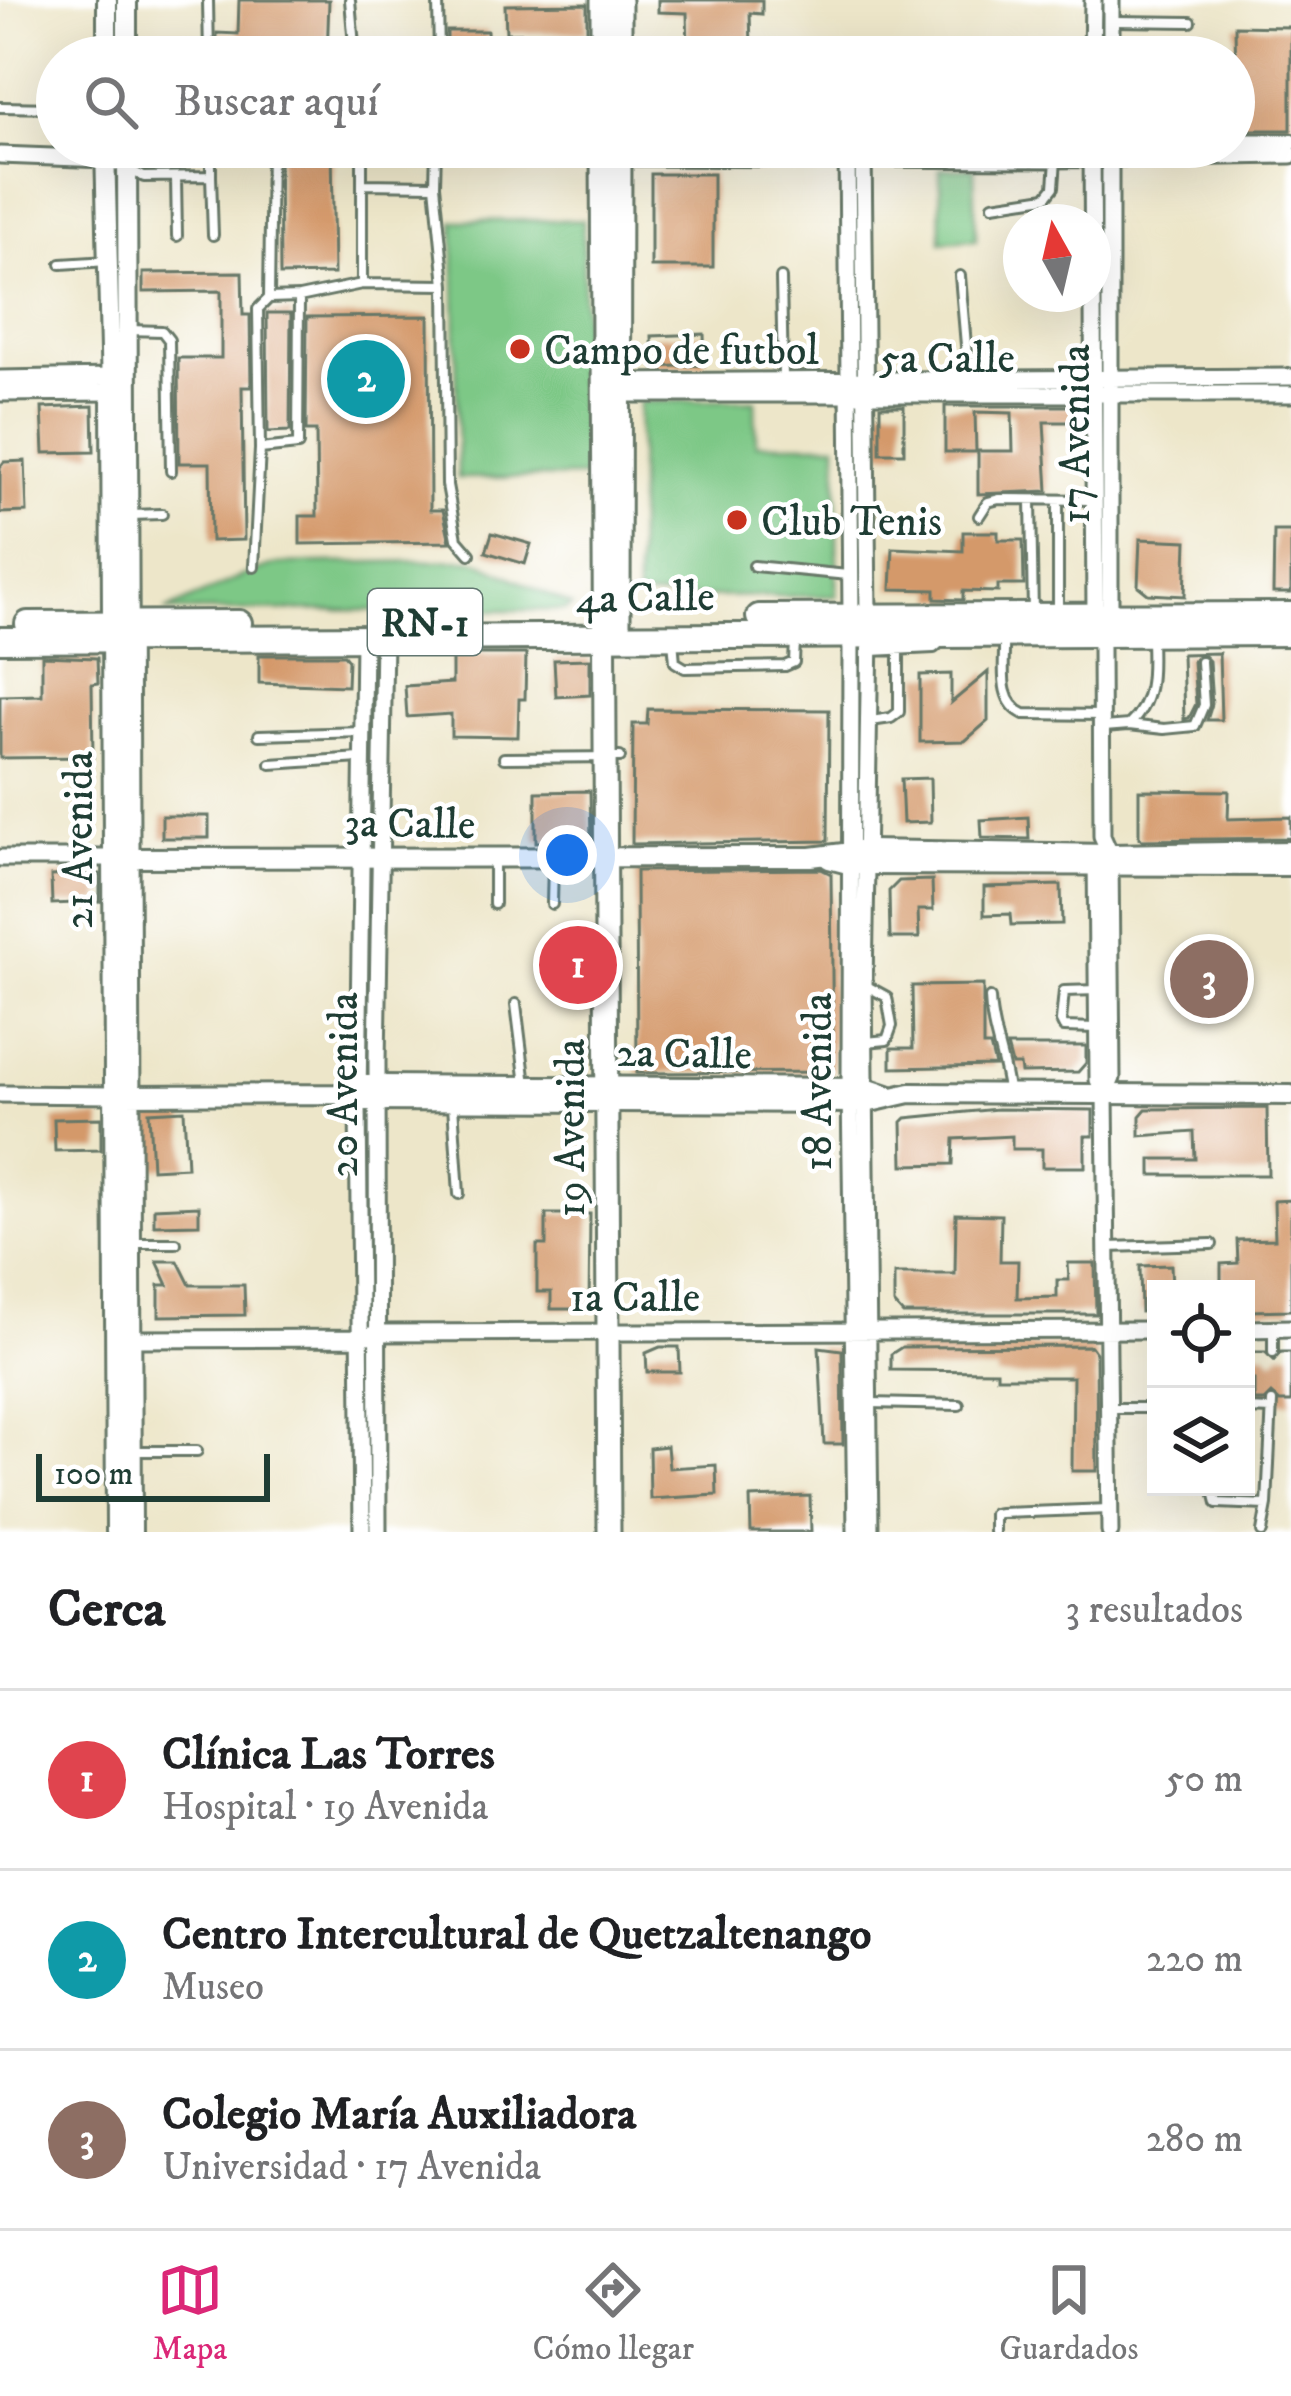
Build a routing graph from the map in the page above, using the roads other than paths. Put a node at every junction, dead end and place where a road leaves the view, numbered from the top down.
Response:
1 (107, 0) edge
2 (128, 0) edge
3 (208, 0) edge
4 (350, 0) edge
5 (438, 0) edge
6 (602, 0) edge
7 (620, 0) edge
8 (1093, 0) edge
9 (1112, 0) edge
10 (1111, 21) junction
11 (1191, 22) dead end
12 (106, 36) edge
13 (127, 36) edge
14 (209, 36) edge
15 (353, 36) edge
16 (439, 36) edge
17 (602, 36) edge
18 (620, 36) edge
19 (1092, 36) edge
20 (1111, 36) edge
21 (0, 107) edge
22 (36, 108) edge
23 (1255, 142) edge
24 (1291, 142) edge
25 (0, 154) edge
26 (36, 154) edge
27 (1255, 154) edge
28 (1291, 155) edge
29 (107, 168) edge
30 (126, 168) edge
31 (135, 168) edge
32 (211, 168) edge
33 (271, 168) edge
34 (362, 168) edge
35 (435, 168) edge
36 (611, 168) edge
37 (855, 168) edge
38 (1055, 168) edge
39 (1101, 168) edge
40 (211, 176) junction
41 (176, 177) junction
42 (362, 184) junction
43 (435, 184) junction
44 (993, 205) dead end
45 (213, 235) dead end
46 (177, 236) dead end
47 (118, 261) junction
48 (61, 264) dead end
49 (960, 276) dead end
50 (781, 278) dead end
51 (362, 284) junction
52 (445, 285) junction
53 (298, 297) junction
54 (269, 298) junction
55 (119, 331) junction
56 (1291, 377) edge
57 (0, 379) edge
58 (783, 379) junction
59 (969, 380) junction
60 (111, 385) junction
61 (857, 387) junction
62 (1103, 387) junction
63 (611, 388) junction
64 (0, 393) edge
65 (1291, 394) edge
66 (260, 449) junction
67 (171, 471) dead end
68 (1094, 500) junction
69 (1030, 501) junction
70 (1058, 501) junction
71 (162, 514) dead end
72 (130, 515) junction
73 (979, 517) dead end
74 (470, 554) dead end
75 (754, 566) dead end
76 (254, 567) dead end
77 (850, 574) junction
78 (1291, 615) edge
79 (1046, 616) junction
80 (0, 624) edge
81 (611, 627) junction
82 (862, 629) junction
83 (1102, 629) junction
84 (122, 631) junction
85 (1151, 633) junction
86 (1291, 633) edge
87 (1004, 634) junction
88 (374, 639) junction
89 (0, 640) edge
90 (899, 642) junction
91 (1201, 662) dead end
92 (1103, 721) junction
93 (869, 722) junction
94 (1129, 725) junction
95 (364, 732) junction
96 (259, 735) dead end
97 (614, 757) junction
98 (363, 758) junction
99 (504, 758) dead end
100 (272, 764) dead end
101 (1291, 851) edge
102 (1103, 856) junction
103 (370, 857) junction
104 (0, 858) edge
105 (123, 858) junction
106 (860, 858) junction
107 (494, 859) junction
108 (553, 859) junction
109 (614, 859) junction
110 (1235, 860) junction
111 (1291, 866) edge
112 (494, 904) dead end
113 (552, 904) dead end
114 (864, 985) junction
115 (1098, 990) junction
116 (990, 998) dead end
117 (516, 1004) dead end
118 (1098, 1028) junction
119 (865, 1042) junction
120 (526, 1087) junction
121 (1008, 1092) junction
122 (367, 1093) junction
123 (0, 1094) edge
124 (1105, 1094) junction
125 (123, 1095) junction
126 (1291, 1095) edge
127 (614, 1096) junction
128 (858, 1096) junction
129 (453, 1104) junction
130 (459, 1194) dead end
131 (133, 1243) junction
132 (176, 1243) dead end
133 (1211, 1244) dead end
134 (1107, 1247) junction
135 (1282, 1328) edge
136 (1147, 1330) edge
137 (615, 1331) junction
138 (861, 1331) junction
139 (1108, 1331) junction
140 (378, 1333) junction
141 (360, 1338) junction
142 (123, 1339) junction
143 (1273, 1352) dead end
144 (868, 1403) junction
145 (959, 1405) dead end
146 (1110, 1408) junction
147 (1147, 1408) edge
148 (1255, 1408) edge
149 (131, 1451) junction
150 (196, 1451) dead end
151 (1215, 1496) edge
152 (1267, 1505) junction
153 (1110, 1509) junction
154 (116, 1532) edge
155 (132, 1532) edge
156 (362, 1532) edge
157 (378, 1532) edge
158 (609, 1532) edge
159 (622, 1532) edge
160 (856, 1532) edge
161 (870, 1532) edge
162 (994, 1532) edge
163 (1110, 1532) edge
164 (1262, 1532) edge

1 - 12 street
2 - 13 street
3 - 14 lane
4 - 15 lane
5 - 16 lane
6 - 17 main road
7 - 18 main road
8 - 19 street
9 - 10 street
10 - 11 lane
10 - 20 street
21 - 22 lane
23 - 24 street
25 - 26 street
27 - 28 street
29 - 47 street, 21 Avenida
30 - 47 street, 21 Avenida
31 - 41 lane
32 - 40 lane
33 - 54 lane
34 - 42 lane
35 - 43 lane
36 - 63 main road, 19 Avenida
37 - 61 street, 18 Avenida
38 - 44 lane
39 - 62 street, 17 Avenida
40 - 41 lane
40 - 45 lane
41 - 46 lane
42 - 43 lane
42 - 51 lane
43 - 52 lane
47 - 48 lane
47 - 55 street, 21 Avenida
49 - 59 lane
50 - 58 lane
51 - 52 lane
51 - 53 lane
52 - 74 lane
53 - 54 lane
53 - 66 lane
54 - 66 lane
55 - 60 street, 21 Avenida
55 - 67 lane
55 - 72 street, 21 Avenida
56 - 62 street, 5a Calle
57 - 60 street
58 - 61 street, 5a Calle
58 - 63 street, 5a Calle
59 - 61 street, 5a Calle
59 - 62 street, 5a Calle
60 - 64 street
60 - 84 street, 21 Avenida
61 - 62 street, 5a Calle
61 - 63 street, 5a Calle
61 - 77 street, 18 Avenida
61 - 82 street, 18 Avenida
62 - 65 street, 5a Calle
62 - 68 street, 17 Avenida
62 - 83 street, 17 Avenida
63 - 81 main road, 19 Avenida
66 - 76 lane
68 - 70 lane
68 - 83 street, 17 Avenida
69 - 70 lane
69 - 73 lane
69 - 79 lane
70 - 79 lane
71 - 72 lane
72 - 84 street, 21 Avenida
75 - 77 lane
77 - 82 street, 18 Avenida
78 - 83 main road, 4a Calle / RN-1
79 - 82 main road, 4a Calle / RN-1
79 - 83 main road, 4a Calle / RN-1
80 - 84 main road, 4a Calle / RN-1
81 - 82 main road, 4a Calle / RN-1
81 - 82 main road, 4a Calle / RN-1
81 - 84 main road, 4a Calle / RN-1
81 - 88 main road, 4a Calle / RN-1
81 - 97 main road, 19 Avenida
82 - 90 main road, 4a Calle / RN-1
82 - 93 street, 18 Avenida
82 - 106 street, 18 Avenida
83 - 85 main road, 4a Calle / RN-1
83 - 87 main road, 4a Calle / RN-1
83 - 92 street, 17 Avenida
84 - 88 main road, 4a Calle / RN-1
84 - 89 main road, 4a Calle / RN-1
84 - 105 street, 21 Avenida
85 - 86 main road, 4a Calle / RN-1
85 - 94 lane
87 - 90 main road, 4a Calle / RN-1
87 - 92 lane
88 - 95 street, 20 Avenida
88 - 103 street, 20 Avenida
90 - 93 lane
91 - 94 lane
92 - 94 lane
92 - 102 street, 17 Avenida
93 - 106 street, 18 Avenida
95 - 96 lane
95 - 98 street, 20 Avenida
97 - 99 lane
97 - 109 main road, 19 Avenida
98 - 100 lane
98 - 103 street, 20 Avenida
101 - 110 street, 3a Calle
102 - 106 street, 3a Calle
102 - 110 street, 3a Calle
102 - 115 street, 17 Avenida
102 - 124 street, 17 Avenida
103 - 105 street, 3a Calle
103 - 107 street, 3a Calle
103 - 122 street, 20 Avenida
104 - 105 street, 3a Calle
105 - 125 street, 21 Avenida
106 - 109 street, 3a Calle
106 - 114 street, 18 Avenida
106 - 128 street, 18 Avenida
107 - 108 street, 3a Calle
107 - 112 lane
108 - 109 street, 3a Calle
108 - 113 lane
109 - 127 main road, 19 Avenida
110 - 111 street, 3a Calle
114 - 119 street, 18 Avenida
114 - 119 lane
115 - 118 street, 17 Avenida
115 - 118 lane
116 - 121 lane
117 - 120 lane
118 - 124 street, 17 Avenida
119 - 128 street, 18 Avenida
120 - 122 street, 2a Calle
120 - 127 street, 2a Calle
121 - 124 street, 2a Calle
121 - 128 street, 2a Calle
122 - 125 street, 2a Calle
122 - 129 street, 2a Calle
122 - 140 street, 20 Avenida
122 - 141 street, 20 Avenida
123 - 125 street, 2a Calle
124 - 126 street, 2a Calle
124 - 134 street, 17 Avenida
125 - 131 street, 21 Avenida
125 - 142 street, 21 Avenida
127 - 128 street, 2a Calle
127 - 128 street, 2a Calle
127 - 129 street, 2a Calle
127 - 137 main road, 19 Avenida
128 - 138 street, 18 Avenida
129 - 130 lane
131 - 132 lane
131 - 142 street, 21 Avenida
133 - 134 lane
134 - 139 street, 17 Avenida
135 - 143 lane
136 - 139 street, 1a Calle
137 - 138 street, 1a Calle
137 - 140 street, 1a Calle
137 - 158 main road, 19 Avenida
137 - 159 main road, 19 Avenida
138 - 139 street, 1a Calle
138 - 144 street, 18 Avenida
138 - 160 street, 18 Avenida
139 - 146 street, 17 Avenida
140 - 141 street, 1a Calle
140 - 157 street, 20 Avenida
141 - 142 street, 1a Calle
141 - 156 street, 20 Avenida
142 - 149 street, 21 Avenida
142 - 154 street, 21 Avenida
144 - 145 lane
144 - 161 street, 18 Avenida
146 - 147 lane
146 - 153 street, 17 Avenida
148 - 152 lane
149 - 150 lane
149 - 155 street, 21 Avenida
151 - 152 lane
152 - 164 lane
153 - 162 lane
153 - 163 street, 17 Avenida

